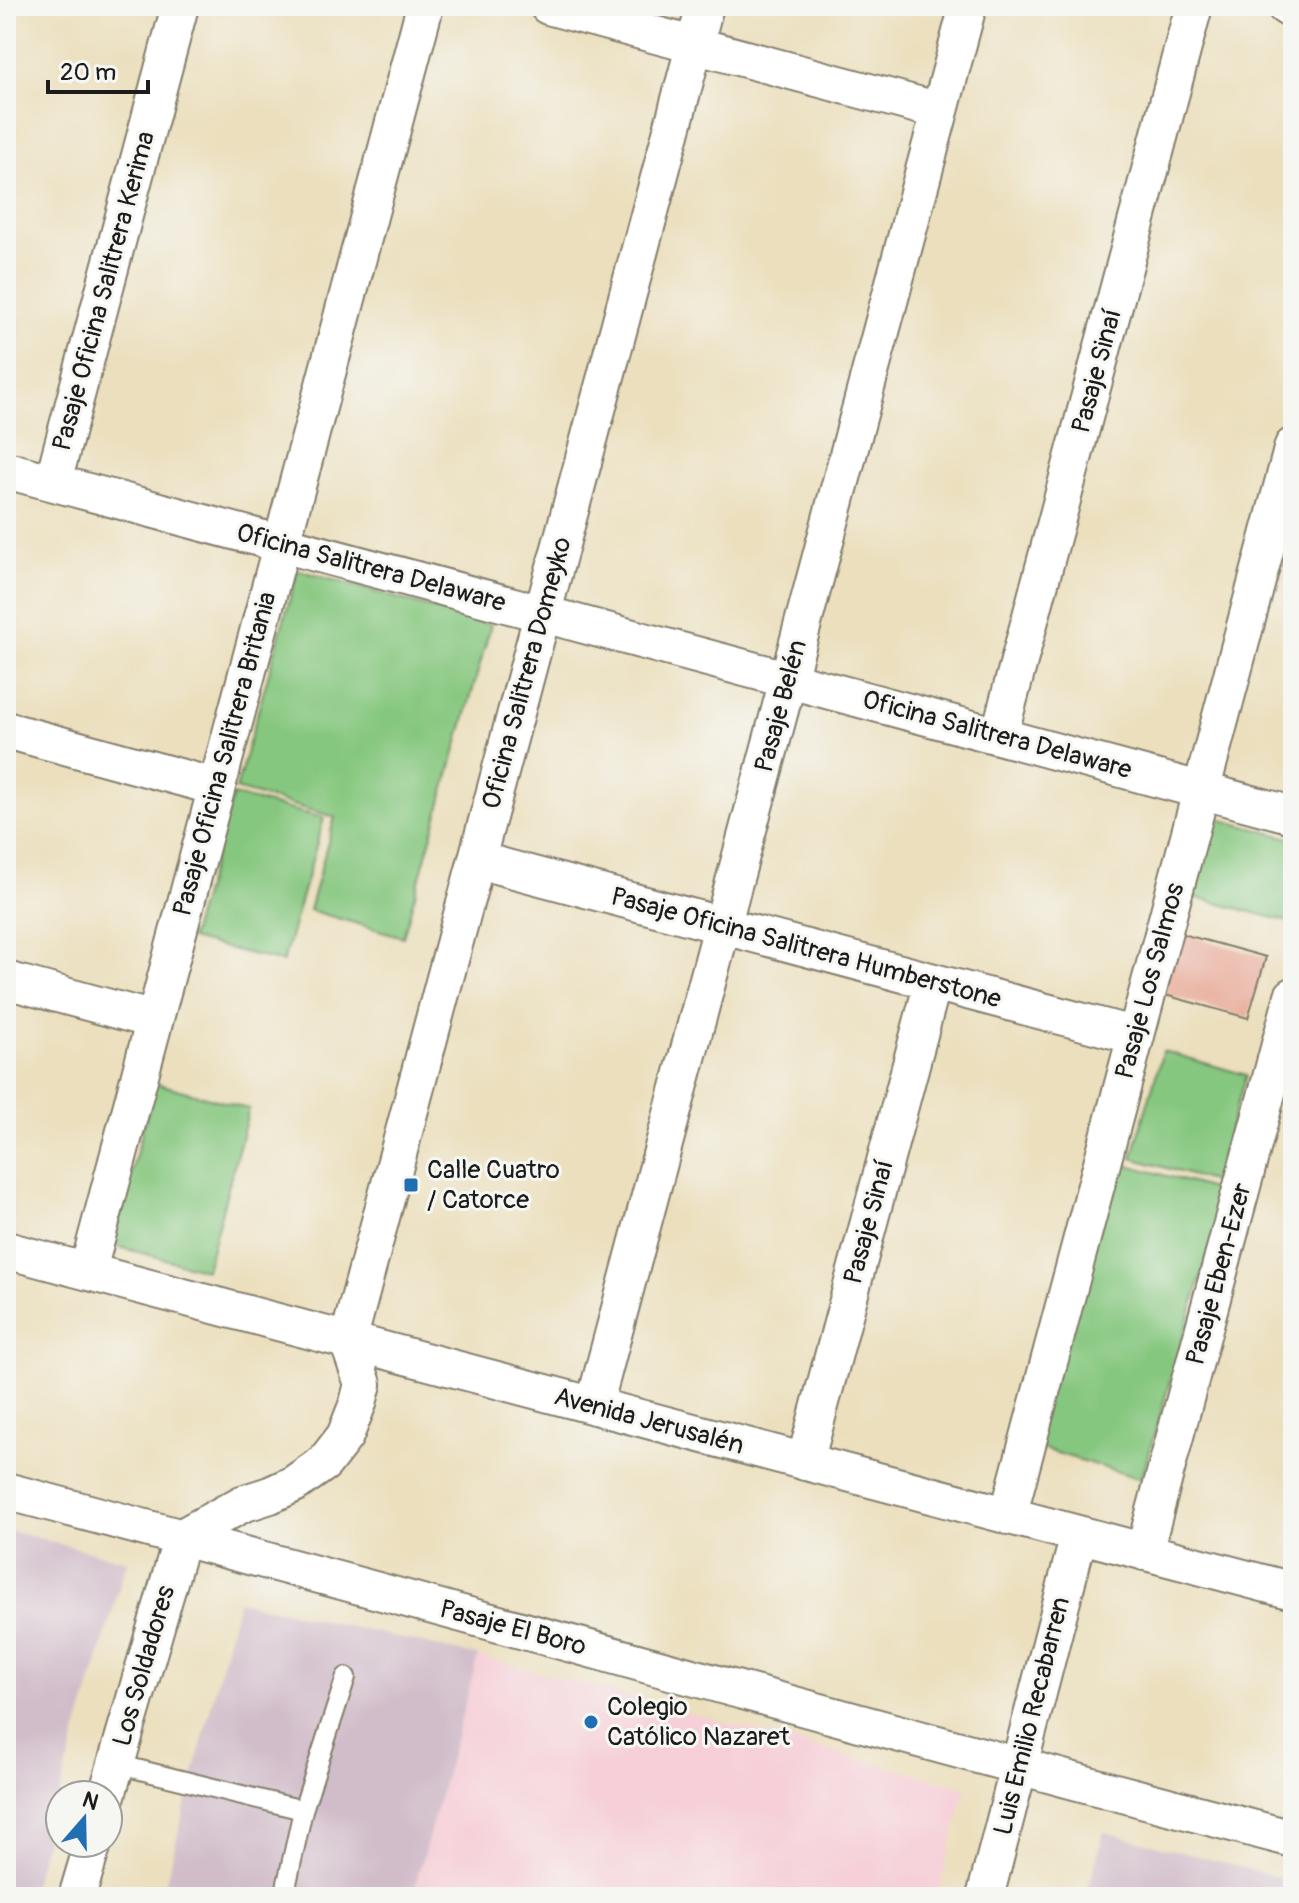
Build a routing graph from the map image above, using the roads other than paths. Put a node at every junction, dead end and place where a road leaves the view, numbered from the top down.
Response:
1 (180, 6) edge
2 (425, 6) edge
3 (548, 6) edge
4 (705, 6) edge
5 (968, 6) edge
6 (1194, 6) edge
7 (1285, 6) edge
8 (1293, 11) edge
9 (694, 45) junction
10 (940, 111) junction
11 (1293, 446) edge
12 (6, 470) edge
13 (53, 482) junction
14 (281, 544) junction
15 (543, 614) junction
16 (789, 679) junction
17 (6, 730) edge
18 (999, 736) junction
19 (216, 787) junction
20 (1201, 790) junction
21 (1293, 815) edge
22 (477, 860) junction
23 (723, 926) junction
24 (6, 980) edge
25 (933, 982) junction
26 (1293, 996) edge
27 (154, 1020) junction
28 (1136, 1036) junction
29 (6, 1250) edge
30 (88, 1270) junction
31 (348, 1341) junction
32 (594, 1406) junction
33 (805, 1462) junction
34 (6, 1491) edge
35 (1008, 1516) junction
36 (1079, 1535) junction
37 (182, 1537) junction
38 (1144, 1552) junction
39 (1293, 1591) edge
40 (346, 1677) dead end
41 (1019, 1768) junction
42 (111, 1779) edge
43 (124, 1782) edge
44 (303, 1810) junction
45 (1293, 1839) edge
46 (88, 1859) edge
47 (77, 1897) edge
48 (284, 1897) edge
49 (985, 1897) edge

1 - 13 street, Pasaje Oficina Salitrera Kerima
2 - 14 street, Pasaje Oficina Salitrera Britania
3 - 9 street
4 - 9 street, Oficina Salitrera Domeyko
5 - 10 street, Pasaje Belén
6 - 18 street, Pasaje Sinaí
7 - 8 street
9 - 10 street
9 - 15 street, Oficina Salitrera Domeyko
10 - 16 street, Pasaje Belén
11 - 20 street, Pasaje Los Salmos
12 - 13 street, Oficina Salitrera Delaware
13 - 14 street, Oficina Salitrera Delaware
14 - 15 street, Oficina Salitrera Delaware
14 - 19 street, Pasaje Oficina Salitrera Britania
15 - 16 street, Oficina Salitrera Delaware
15 - 22 street, Oficina Salitrera Domeyko
16 - 18 street, Oficina Salitrera Delaware
16 - 23 street, Pasaje Belén
17 - 19 street
18 - 20 street, Oficina Salitrera Delaware
19 - 27 street, Pasaje Oficina Salitrera Britania
20 - 21 street, Oficina Salitrera Delaware
20 - 28 street, Pasaje Los Salmos
22 - 23 street, Pasaje Oficina Salitrera Humberstone
22 - 31 street, Oficina Salitrera Domeyko
23 - 25 street, Pasaje Oficina Salitrera Humberstone
23 - 32 street, Pasaje Belén
24 - 27 street
25 - 28 street, Pasaje Oficina Salitrera Humberstone
25 - 33 street, Pasaje Sinaí
26 - 38 street, Pasaje Eben-Ezer
27 - 30 street, Pasaje Oficina Salitrera Britania
28 - 35 street, Pasaje Los Salmos
29 - 30 street, Avenida Jerusalén
30 - 31 street, Avenida Jerusalén
31 - 32 street, Avenida Jerusalén
31 - 37 street
32 - 33 street, Avenida Jerusalén
33 - 35 street, Avenida Jerusalén
34 - 37 street, Pasaje El Boro
35 - 36 street, Avenida Jerusalén
36 - 38 street, Avenida Jerusalén
36 - 41 street, Luis Emilio Recabarren
37 - 41 street, Pasaje El Boro
37 - 42 street, Los Soldadores
38 - 39 street, Avenida Jerusalén
40 - 44 lane
41 - 45 street, Pasaje El Boro
41 - 49 street, Luis Emilio Recabarren
43 - 44 lane
44 - 48 lane
46 - 47 street

